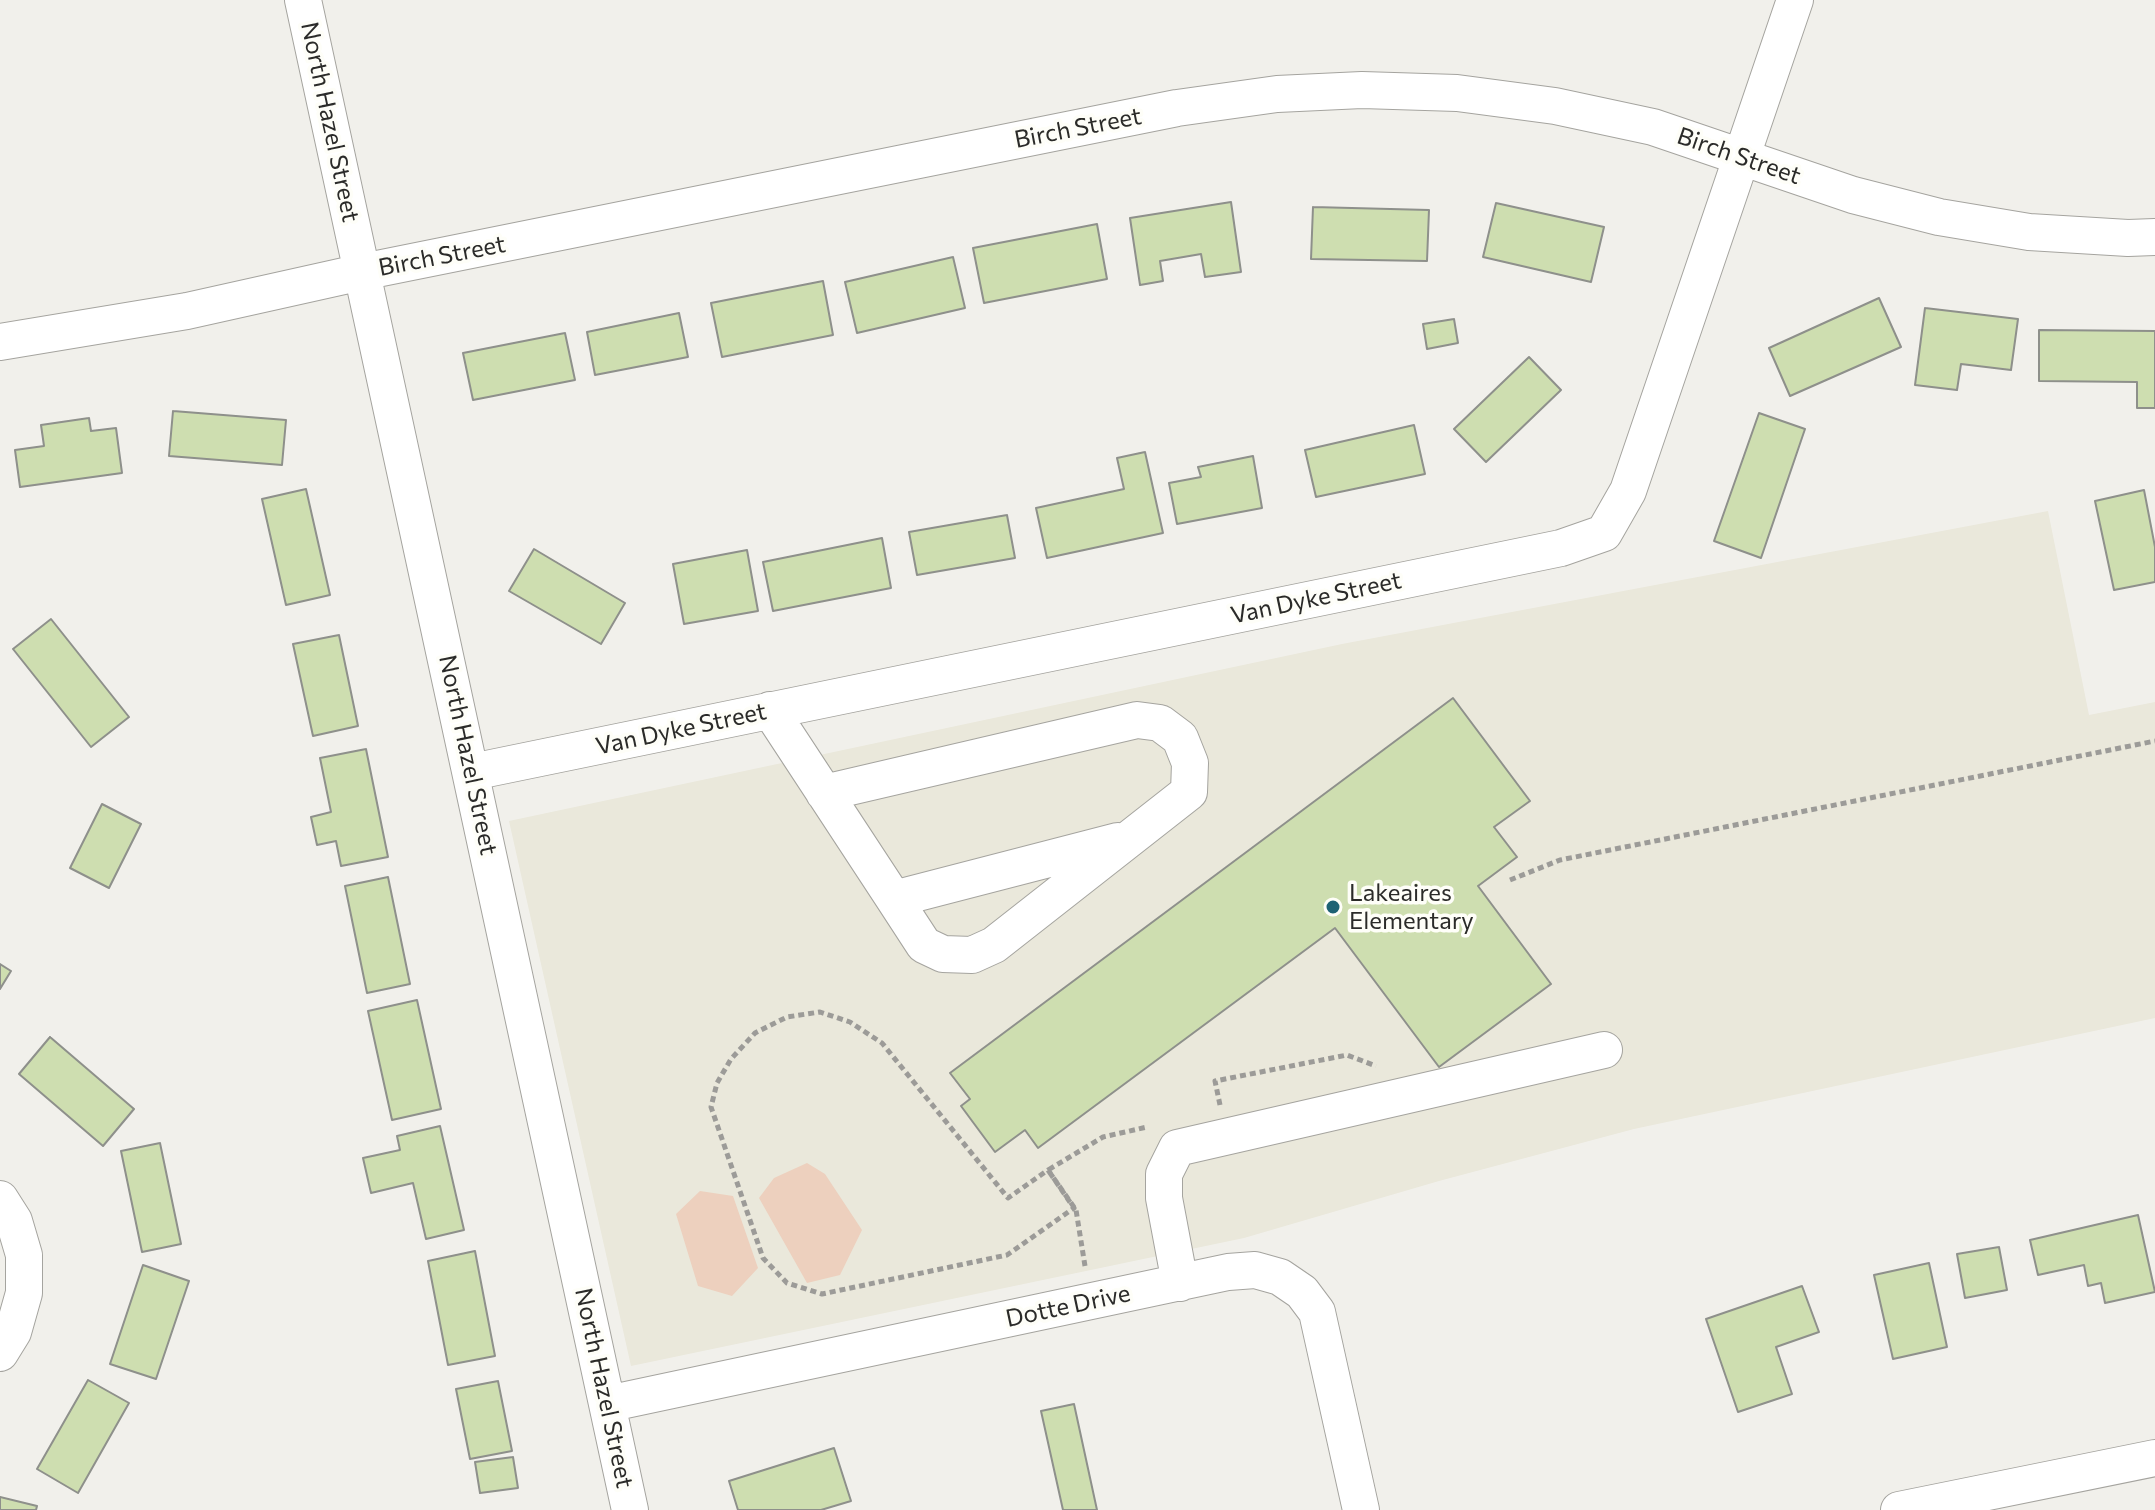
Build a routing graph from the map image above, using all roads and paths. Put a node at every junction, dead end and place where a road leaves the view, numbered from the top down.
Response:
1 (303, 0) edge
2 (1795, 0) edge
3 (1741, 155) junction
4 (2155, 237) edge
5 (362, 272) junction
6 (0, 342) edge
7 (770, 710) junction
8 (2155, 741) edge
9 (472, 772) junction
10 (824, 793) junction
11 (1132, 837) junction
12 (1510, 880) dead end
13 (894, 899) junction
14 (1604, 1050) dead end
15 (1389, 1070) dead end
16 (1221, 1111) dead end
17 (1162, 1124) dead end
18 (1048, 1170) junction
19 (0, 1199) edge
20 (1180, 1283) junction
21 (1094, 1301) junction
22 (0, 1353) edge
23 (607, 1404) junction
24 (2155, 1458) edge
25 (630, 1510) edge
26 (1361, 1510) edge
27 (1899, 1510) edge

1 - 5 street, North Hazel Street
2 - 3 street, Van Dyke Street
3 - 4 street, Birch Street
3 - 5 street, Birch Street
3 - 7 street, Van Dyke Street
5 - 6 street, Birch Street
5 - 9 street, North Hazel Street
7 - 9 street, Van Dyke Street
7 - 10 street
8 - 12 path
9 - 23 street, North Hazel Street
10 - 11 street
10 - 13 street
11 - 13 street
11 - 13 street
14 - 20 street
15 - 16 path
17 - 18 path
18 - 18 path
18 - 21 path
19 - 22 street
20 - 21 street, Dotte Drive
20 - 26 street, Dotte Drive
21 - 23 street, Dotte Drive
23 - 25 street, North Hazel Street
24 - 27 street

